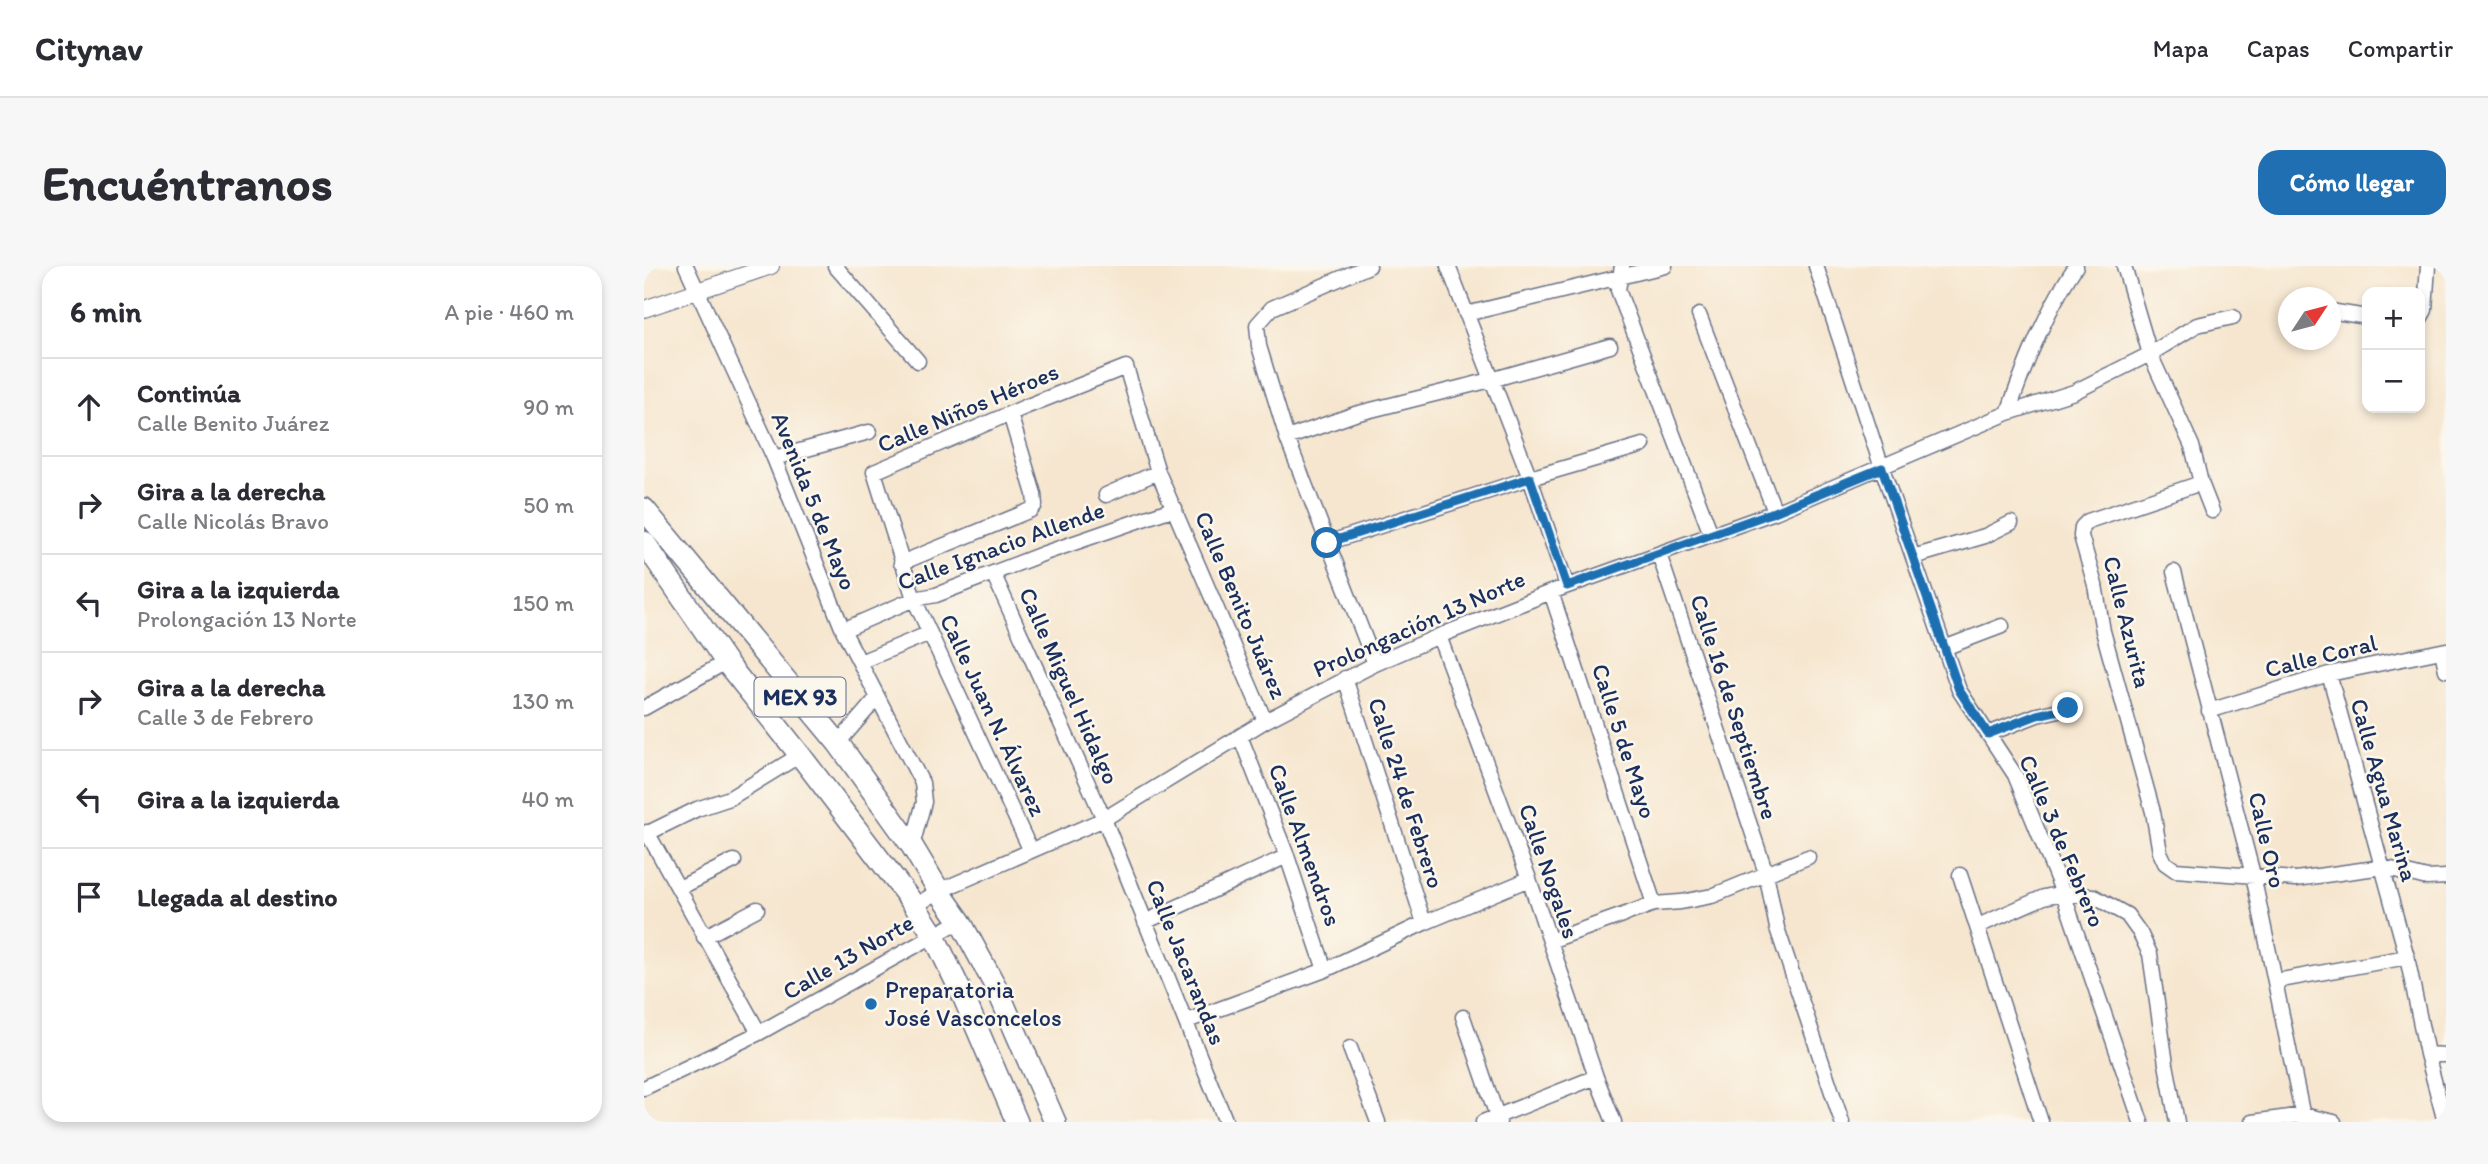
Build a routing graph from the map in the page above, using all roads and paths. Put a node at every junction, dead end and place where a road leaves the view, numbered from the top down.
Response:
1 (686, 266) edge
2 (771, 266) edge
3 (835, 266) edge
4 (1369, 266) edge
5 (1448, 266) edge
6 (1665, 266) edge
7 (1816, 266) edge
8 (2076, 266) edge
9 (2124, 266) edge
10 (2428, 266) edge
11 (1621, 272) edge
12 (698, 289) junction
13 (644, 309) edge
14 (2425, 310) edge
15 (2341, 313) edge
16 (1466, 314) junction
17 (1699, 315) dead end
18 (2362, 316) edge
19 (2233, 317) dead end
20 (1610, 346) dead end
21 (2150, 354) junction
22 (918, 361) dead end
23 (1126, 367) joint
24 (1491, 380) junction
25 (2008, 413) junction
26 (1010, 414) junction
27 (869, 432) dead end
28 (1287, 438) junction
29 (1643, 445) dead end
30 (774, 458) junction
31 (1882, 468) junction
32 (1158, 471) junction
33 (1530, 478) junction
34 (2201, 483) junction
35 (1106, 495) dead end
36 (1175, 508) junction
37 (646, 511) edge
38 (2212, 511) dead end
39 (1774, 512) junction
40 (2011, 523) dead end
41 (1711, 534) junction
42 (644, 542) edge
43 (1327, 543) junction
44 (1659, 554) junction
45 (1913, 557) junction
46 (901, 563) junction
47 (2174, 572) dead end
48 (993, 573) junction
49 (1567, 586) junction
50 (1551, 592) junction
51 (914, 599) junction
52 (2002, 626) dead end
53 (843, 630) junction
54 (930, 633) junction
55 (1439, 636) junction
56 (1944, 648) junction
57 (2444, 650) edge
58 (726, 662) junction
59 (860, 662) junction
60 (1375, 664) junction
61 (2446, 670) edge
62 (2329, 674) junction
63 (1345, 678) junction
64 (877, 698) junction
65 (644, 708) edge
66 (2068, 708) dead end
67 (2209, 711) junction
68 (1265, 720) junction
69 (1988, 734) junction
70 (1240, 736) junction
71 (838, 743) junction
72 (800, 755) junction
73 (1104, 819) junction
74 (646, 834) edge
75 (912, 846) junction
76 (1030, 849) junction
77 (1287, 856) junction
78 (1808, 857) dead end
79 (734, 861) dead end
80 (2382, 867) junction
81 (1766, 873) junction
82 (1960, 875) dead end
83 (2252, 875) junction
84 (2446, 877) edge
85 (1529, 879) junction
86 (679, 888) junction
87 (939, 891) junction
88 (2063, 893) junction
89 (1654, 904) junction
90 (915, 906) junction
91 (757, 909) dead end
92 (960, 921) junction
93 (1145, 922) junction
94 (1424, 923) junction
95 (1978, 926) junction
96 (933, 934) junction
97 (704, 937) junction
98 (1550, 941) junction
99 (2407, 957) junction
100 (1325, 971) junction
101 (2276, 981) junction
102 (1463, 1017) dead end
103 (1187, 1021) junction
104 (759, 1033) junction
105 (1350, 1048) dead end
106 (2427, 1054) junction
107 (2446, 1055) edge
108 (1597, 1077) junction
109 (644, 1088) edge
110 (2304, 1119) edge
111 (1493, 1120) edge
112 (1017, 1122) edge
113 (1055, 1122) edge
114 (1226, 1122) edge
115 (1378, 1122) edge
116 (1614, 1122) edge
117 (1842, 1122) edge
118 (2041, 1122) edge
119 (2141, 1122) edge
120 (2177, 1122) edge
121 (2252, 1122) edge
122 (2334, 1122) edge
123 (2445, 1122) edge

1 - 12 street, Avenida 5 de Mayo
2 - 12 street
3 - 22 street
4 - 28 street
5 - 16 street
6 - 11 street
7 - 31 street, Calle 3 de Febrero
8 - 25 street
9 - 21 street
10 - 14 street
11 - 16 street
11 - 41 street
12 - 13 street
12 - 30 street, Avenida 5 de Mayo
15 - 18 street
16 - 24 street
17 - 39 street
19 - 21 street, Prolongación 13 Norte
20 - 24 street
21 - 25 street, Prolongación 13 Norte
21 - 34 street
23 - 26 street, Calle Niños Héroes
23 - 32 street, Calle Benito Juárez
24 - 28 street
24 - 33 street
25 - 31 street, Prolongación 13 Norte
26 - 46 street
26 - 46 street, Calle Niños Héroes
27 - 30 street
28 - 43 street
29 - 33 street
30 - 53 street, Avenida 5 de Mayo
31 - 39 street, Prolongación 13 Norte
31 - 45 street, Calle 3 de Febrero
32 - 35 street
32 - 36 street, Calle Benito Juárez
33 - 43 street
33 - 49 street
34 - 38 street
34 - 83 street, Calle Azurita
36 - 48 street, Calle Ignacio Allende
36 - 68 street, Calle Benito Juárez
37 - 71 main road, MEX 93
39 - 41 street, Prolongación 13 Norte
40 - 45 street
41 - 44 street, Prolongación 13 Norte
42 - 58 main road, MEX 93
43 - 60 street
44 - 49 street, Prolongación 13 Norte
44 - 81 street, Calle 16 de Septiembre
45 - 56 street, Calle 3 de Febrero
46 - 51 street, Calle Niños Héroes
47 - 67 street, Calle Oro
48 - 51 street, Calle Ignacio Allende
48 - 73 street, Calle Miguel Hidalgo
49 - 50 street, Prolongación 13 Norte
50 - 55 street, Prolongación 13 Norte
50 - 89 street, Calle 5 de Mayo
51 - 53 street, Calle Ignacio Allende
51 - 54 street, Calle Juan N. Álvarez
52 - 56 street
53 - 59 street, Avenida 5 de Mayo
54 - 59 street
54 - 76 street, Calle Juan N. Álvarez
55 - 60 street, Prolongación 13 Norte
55 - 85 street, Calle Nogales
56 - 69 street, Calle 3 de Febrero
57 - 61 street
57 - 62 street, Calle Coral
58 - 65 street
58 - 72 main road, MEX 93
59 - 64 street, Avenida 5 de Mayo
60 - 63 street, Prolongación 13 Norte
62 - 67 street, Calle Coral
62 - 80 street, Calle Agua Marina
63 - 68 street, Prolongación 13 Norte
63 - 94 street, Calle 24 de Febrero
64 - 71 street
64 - 75 street, Avenida 5 de Mayo
66 - 69 street
67 - 83 street, Calle Oro
68 - 70 street, Prolongación 13 Norte
69 - 88 street, Calle 3 de Febrero
70 - 73 street, Prolongación 13 Norte
70 - 77 street, Calle Almendros
71 - 75 main road, MEX 93
72 - 74 street
72 - 90 main road, MEX 93
73 - 76 street, Prolongación 13 Norte
73 - 93 street, Calle Jacarandas
74 - 86 street
75 - 87 main road, MEX 93
76 - 87 street, Prolongación 13 Norte
77 - 93 street
77 - 100 street, Calle Almendros
78 - 81 street
79 - 86 street
80 - 83 street
80 - 84 street
80 - 99 street, Calle Agua Marina
81 - 89 street
81 - 117 street, Calle 16 de Septiembre
82 - 95 street
83 - 101 street, Calle Oro
85 - 94 street
85 - 98 street, Calle Nogales
86 - 97 street
87 - 90 street, Prolongación 13 Norte
87 - 92 main road, MEX 93
88 - 95 street
88 - 119 street, Calle 3 de Febrero
88 - 120 street
89 - 98 street
90 - 96 main road, MEX 93
91 - 97 street
92 - 96 street, Calle 13 Norte
92 - 113 main road, MEX 93
93 - 103 street, Calle Jacarandas
94 - 100 street
95 - 118 street
96 - 104 street, Calle 13 Norte
96 - 112 main road, MEX 93
97 - 104 street
98 - 108 street, Calle Nogales
99 - 101 street
99 - 106 street, Calle Agua Marina
100 - 103 street
101 - 110 street, Calle Oro
102 - 111 street
103 - 114 street, Calle Jacarandas
104 - 109 street, Calle 13 Norte
105 - 115 street
106 - 107 street
106 - 123 street, Calle Agua Marina
108 - 111 street
108 - 116 street, Calle Nogales
110 - 121 street
110 - 122 street

